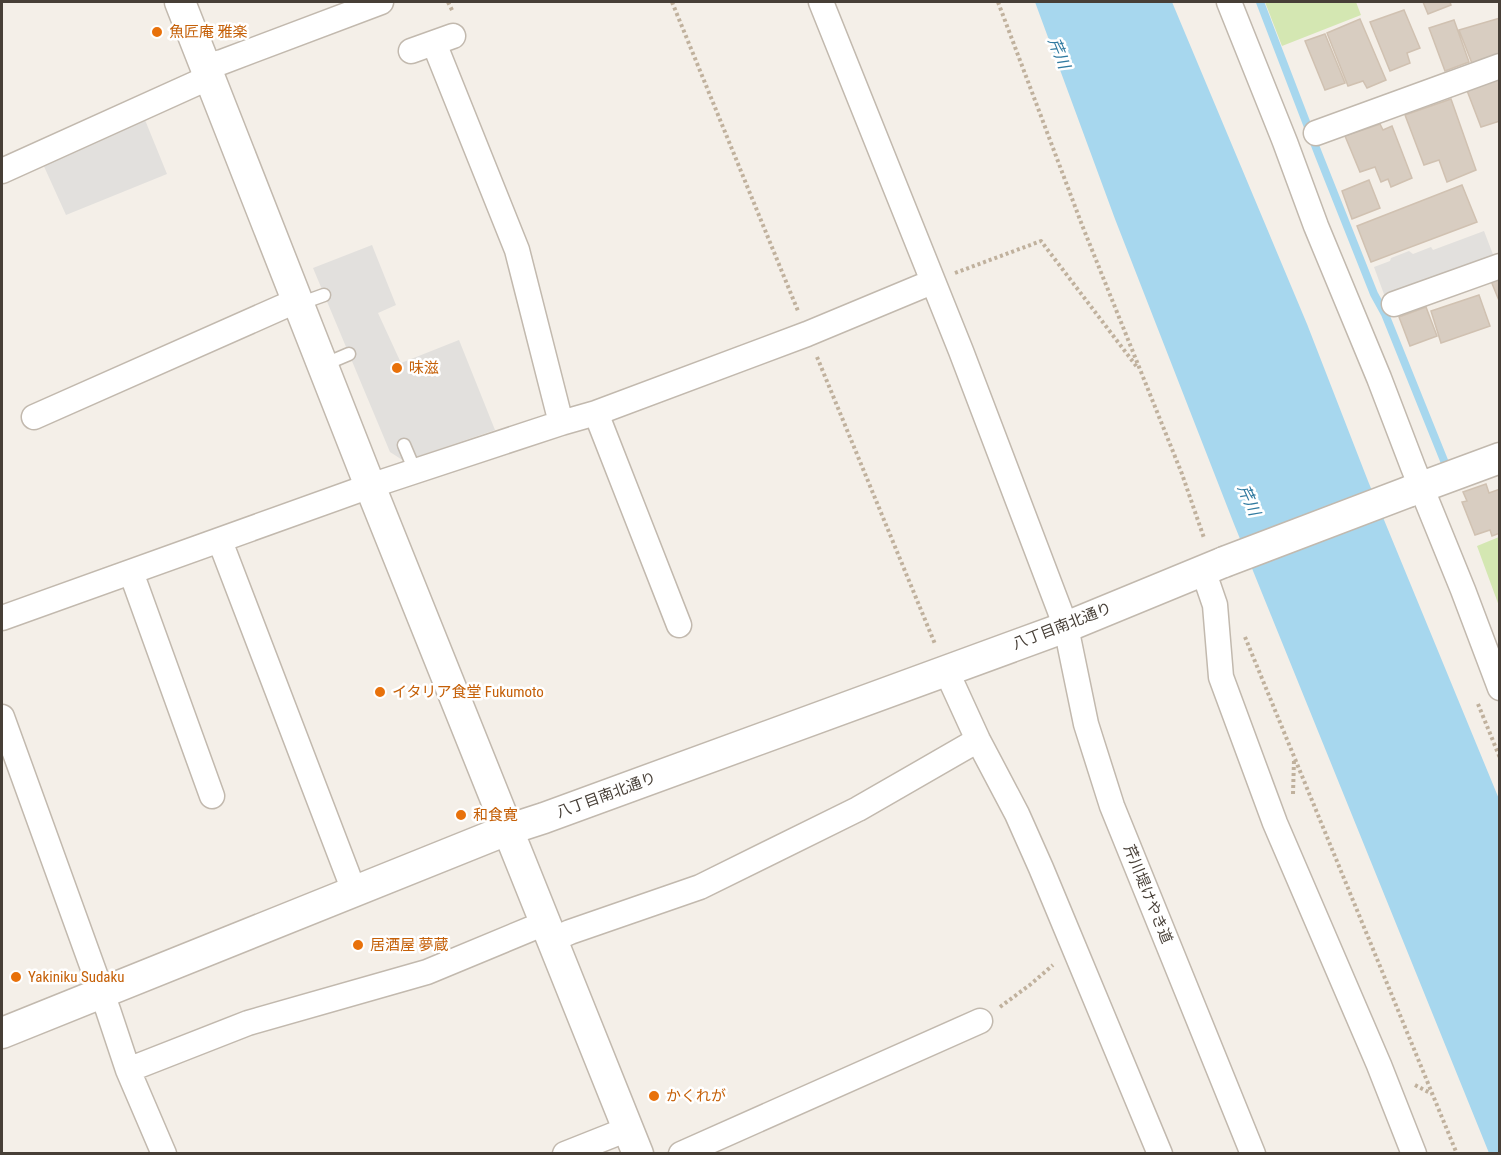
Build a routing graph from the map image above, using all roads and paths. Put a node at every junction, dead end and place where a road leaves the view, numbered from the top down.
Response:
1 (180, 2) edge
2 (381, 2) edge
3 (672, 2) edge
4 (821, 2) edge
5 (998, 2) edge
6 (1230, 2) edge
7 (411, 51) dead end
8 (1500, 66) edge
9 (208, 71) junction
10 (1316, 133) dead end
11 (2, 171) edge
12 (1500, 266) edge
13 (932, 282) junction
14 (307, 299) junction
15 (1394, 304) dead end
16 (807, 334) junction
17 (1140, 370) junction
18 (596, 413) junction
19 (34, 417) dead end
20 (561, 423) junction
21 (404, 445) dead end
22 (1500, 458) edge
23 (415, 471) junction
24 (370, 486) junction
25 (1415, 490) junction
26 (220, 540) junction
27 (1212, 560) junction
28 (131, 572) junction
29 (2, 618) edge
30 (679, 625) dead end
31 (1066, 627) junction
32 (1242, 628) dead end
33 (946, 669) junction
34 (1500, 688) edge
35 (2, 717) edge
36 (978, 740) junction
37 (212, 796) dead end
38 (507, 830) junction
39 (354, 891) junction
40 (549, 931) junction
41 (1074, 948) junction
42 (102, 993) junction
43 (980, 1021) joint
44 (2, 1033) edge
45 (128, 1070) junction
46 (633, 1141) edge
47 (164, 1154) edge
48 (565, 1154) edge
49 (681, 1154) edge
50 (1160, 1154) edge
51 (1253, 1154) edge
52 (1414, 1154) edge
53 (1457, 1154) edge

1 - 9 street
2 - 9 street
3 - 16 path
4 - 13 street, 芹川堤けやき道
5 - 17 path
6 - 25 street
7 - 20 street
8 - 10 street
9 - 11 street
9 - 14 street
12 - 15 street
13 - 16 street
13 - 17 path
13 - 31 street, 芹川堤けやき道
14 - 19 street
14 - 24 street
16 - 18 street
16 - 33 path
17 - 27 path
18 - 20 street
18 - 30 street
20 - 23 street
21 - 23 lane
22 - 25 street, 八丁目南北通り
23 - 24 street
24 - 26 street
24 - 38 street
25 - 27 street, 八丁目南北通り, bridge
25 - 34 street
26 - 28 street
26 - 39 street
27 - 31 street, 八丁目南北通り
27 - 52 street
28 - 29 street
28 - 37 street
31 - 33 street, 八丁目南北通り
31 - 51 street, 芹川堤けやき道
32 - 53 path
33 - 36 street
33 - 38 street, 八丁目南北通り
35 - 42 street
36 - 40 street
36 - 41 street
38 - 39 street, 八丁目南北通り
38 - 40 street
39 - 42 street, 八丁目南北通り
40 - 45 street
40 - 46 street
41 - 43 path
41 - 50 street
42 - 44 street, 八丁目南北通り
42 - 45 street
43 - 49 street
45 - 47 street
46 - 48 street

